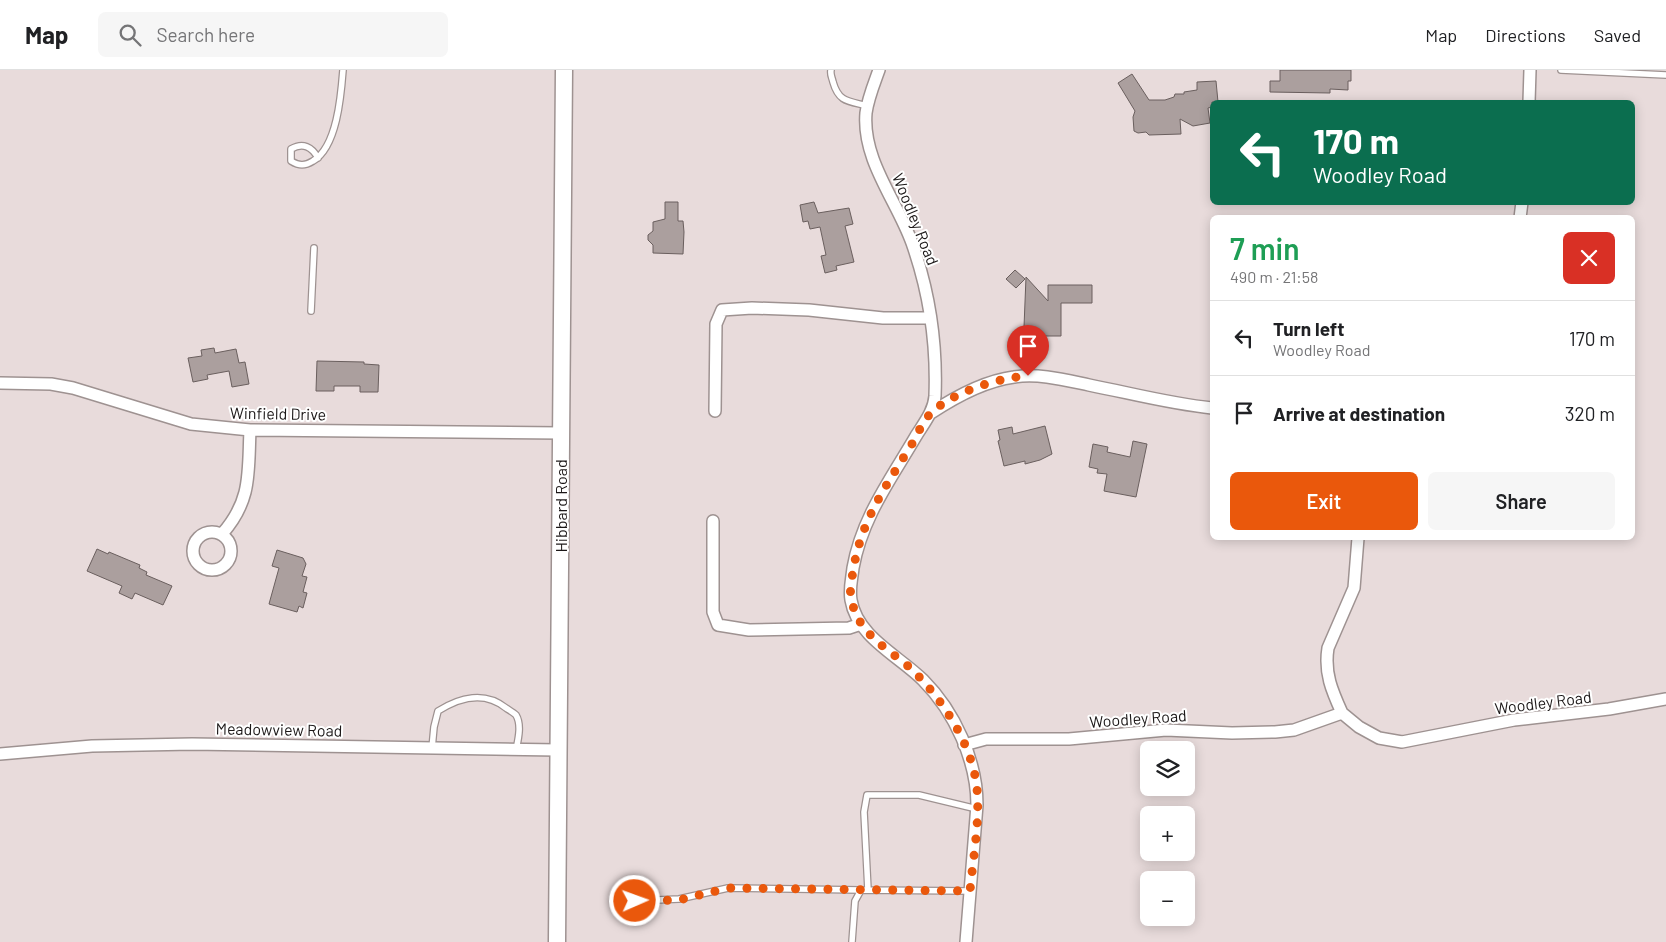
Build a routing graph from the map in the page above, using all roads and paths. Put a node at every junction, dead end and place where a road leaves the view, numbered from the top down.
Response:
1 (343, 70) edge
2 (564, 70) edge
3 (831, 70) edge
4 (879, 70) edge
5 (1530, 70) edge
6 (1561, 70) edge
7 (1666, 75) edge
8 (1529, 100) edge
9 (868, 106) junction
10 (318, 158) junction
11 (314, 248) dead end
12 (311, 311) dead end
13 (930, 318) junction
14 (0, 383) edge
15 (1210, 408) edge
16 (715, 411) dead end
17 (931, 414) junction
18 (250, 430) junction
19 (561, 433) junction
20 (713, 521) dead end
21 (222, 534) dead end
22 (1358, 540) edge
23 (861, 624) junction
24 (1666, 699) edge
25 (1342, 713) junction
26 (964, 745) junction
27 (432, 748) junction
28 (516, 750) junction
29 (558, 750) junction
30 (0, 754) edge
31 (977, 809) junction
32 (861, 890) junction
33 (868, 890) junction
34 (970, 891) junction
35 (635, 901) dead end
36 (557, 942) edge
37 (852, 942) edge
38 (966, 942) edge

1 - 10 lane
2 - 19 street, Hibbard Road
3 - 9 lane
4 - 9 street, Woodley Road
5 - 8 street
6 - 7 lane
9 - 13 street, Woodley Road
10 - 10 lane
11 - 12 lane
13 - 16 street
13 - 17 street, Woodley Road
14 - 18 street, Winfield Drive
15 - 17 street, Woodley Road
17 - 23 street, Woodley Road
18 - 19 street, Winfield Drive
18 - 21 street
19 - 29 street, Hibbard Road
20 - 23 street
22 - 25 street, Woodley Road
23 - 26 street, Woodley Road
24 - 25 street, Woodley Road
25 - 26 street, Woodley Road
26 - 31 street, Woodley Road
27 - 28 street, Meadowview Road
27 - 28 lane
27 - 30 street, Meadowview Road
28 - 29 street, Meadowview Road
29 - 36 street, Hibbard Road
31 - 33 lane
31 - 34 street, Woodley Road
32 - 33 lane
32 - 35 lane
32 - 37 lane
33 - 34 lane
34 - 38 street, Woodley Road

